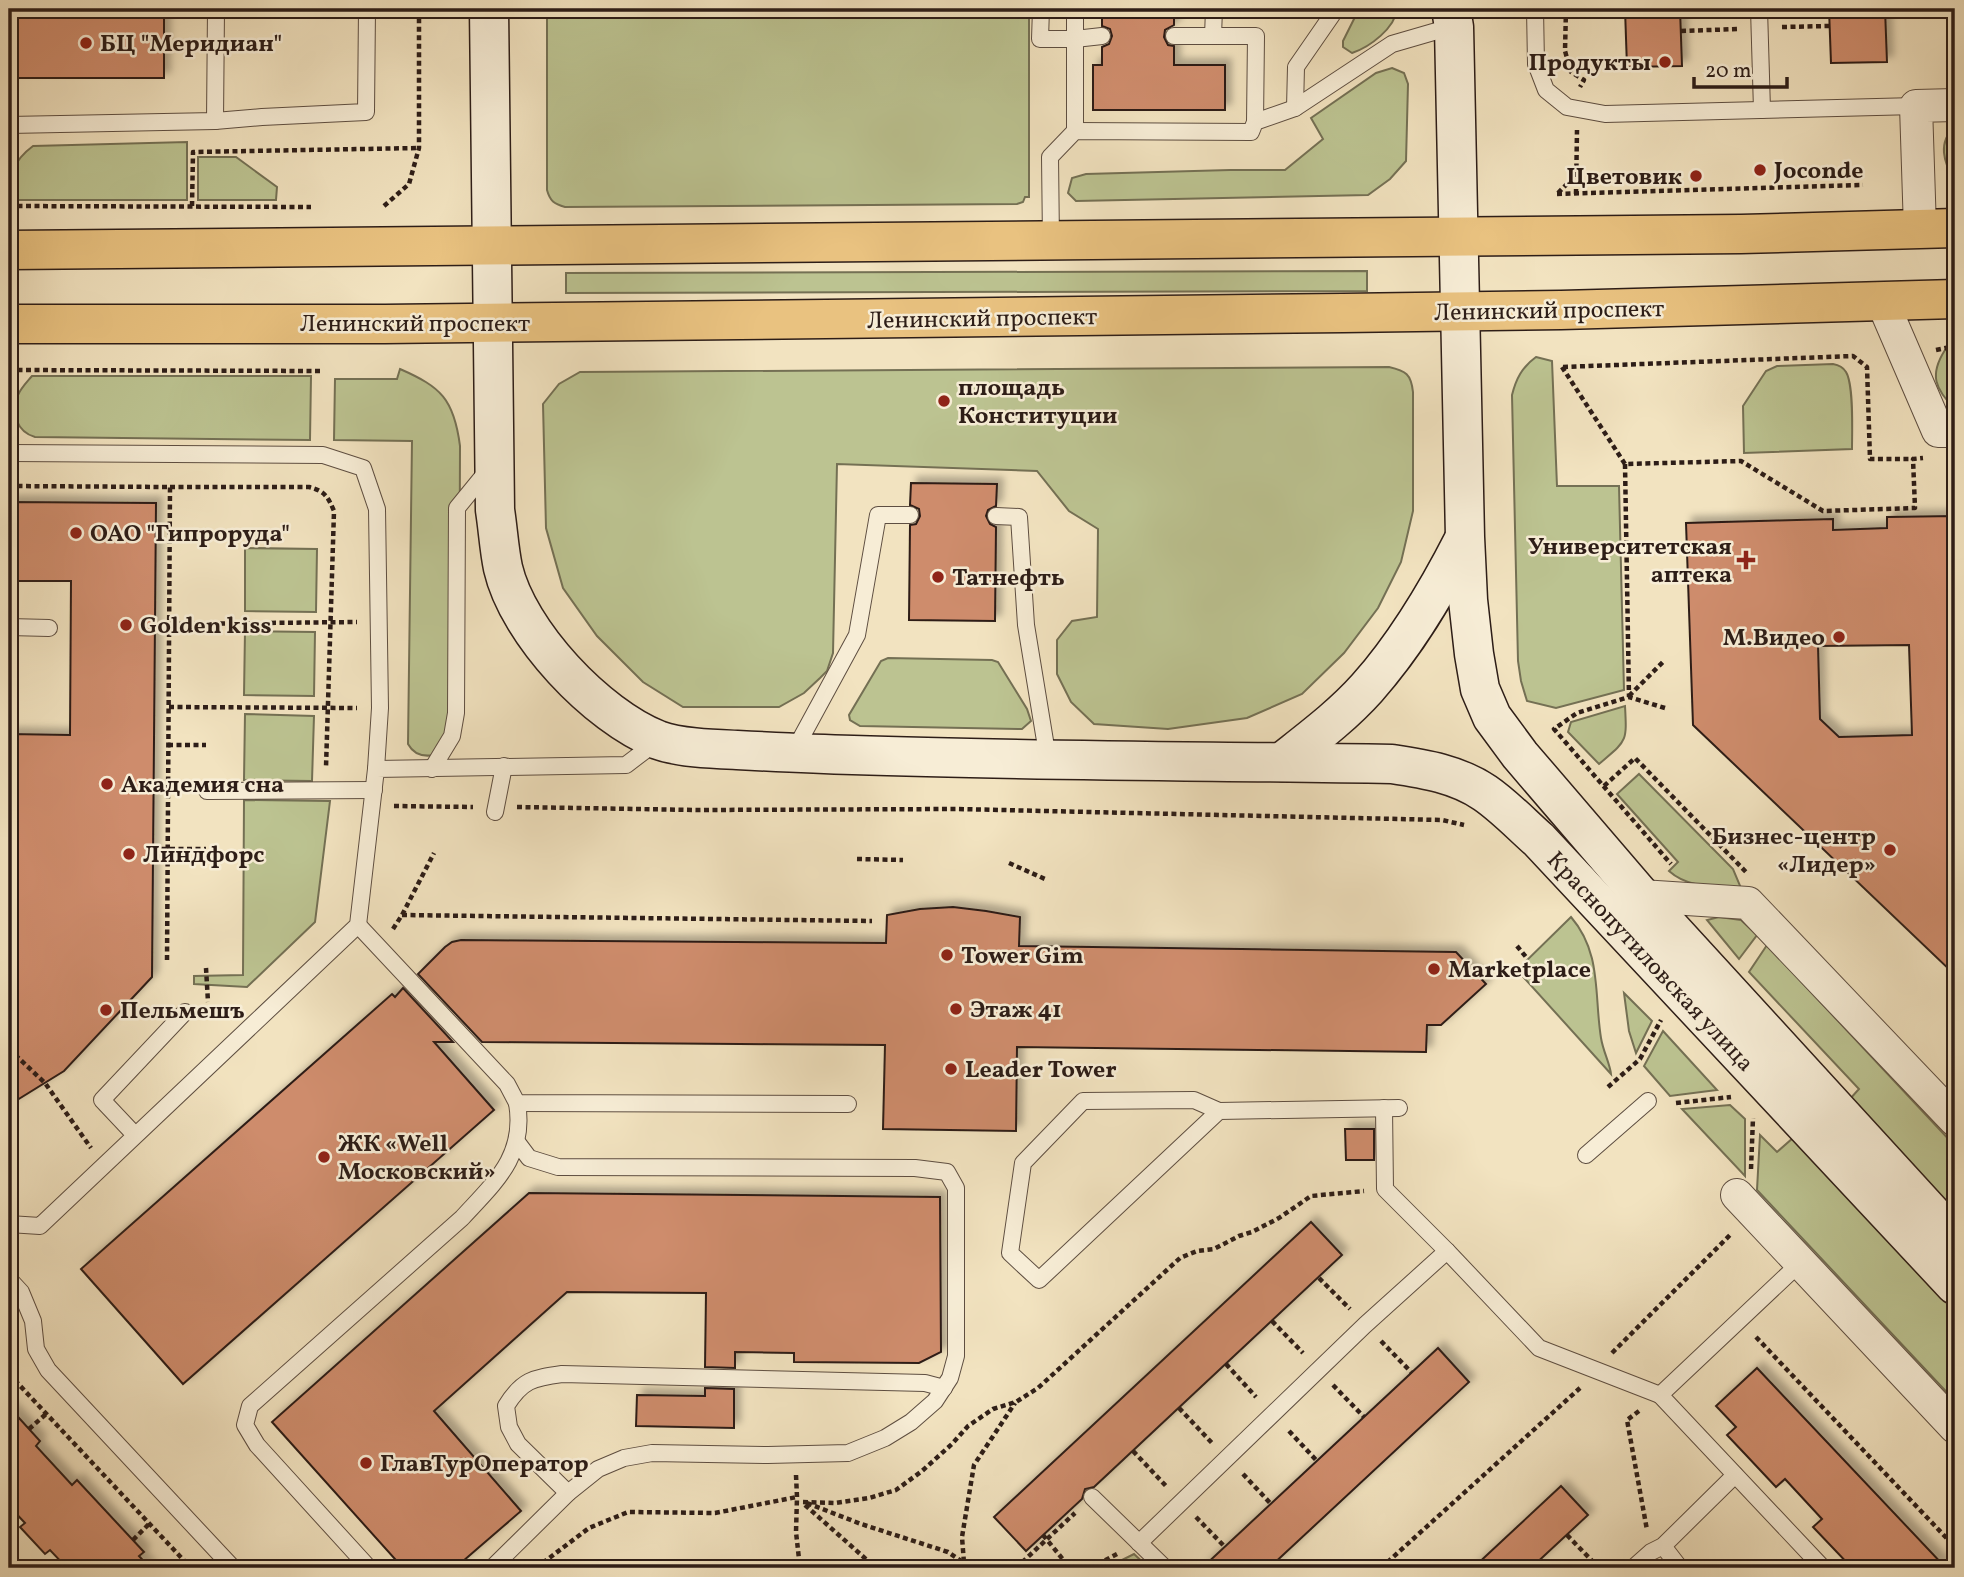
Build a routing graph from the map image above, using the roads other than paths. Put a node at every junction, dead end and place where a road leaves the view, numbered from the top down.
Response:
1 (216, 9) edge
2 (367, 9) edge
3 (489, 9) edge
4 (1041, 9) edge
5 (1074, 9) edge
6 (1214, 9) edge
7 (1332, 9) edge
8 (1535, 9) edge
9 (1759, 9) edge
10 (1456, 15) edge
11 (1102, 36) dead end
12 (1174, 36) dead end
13 (1213, 36) junction
14 (1074, 40) junction
15 (1955, 105) edge
16 (1916, 106) junction
17 (1295, 108) junction
18 (1762, 110) junction
19 (215, 121) junction
20 (1255, 122) junction
21 (9, 125) edge
22 (1075, 131) junction
23 (1937, 229) edge
24 (1459, 237) junction
25 (1051, 241) junction
26 (491, 246) junction
27 (9, 250) edge
28 (1955, 299) edge
29 (1882, 300) junction
30 (1460, 312) junction
31 (493, 323) junction
32 (9, 324) edge
33 (1955, 431) edge
34 (9, 453) edge
35 (495, 461) junction
36 (910, 515) dead end
37 (996, 516) dead end
38 (1465, 537) junction
39 (9, 627) edge
40 (49, 628) dead end
41 (659, 740) junction
42 (793, 753) junction
43 (1048, 760) junction
44 (1282, 762) junction
45 (504, 766) junction
46 (376, 769) junction
47 (432, 769) junction
48 (374, 790) junction
49 (207, 791) dead end
50 (495, 810) road end
51 (1627, 908) junction
52 (358, 925) junction
53 (185, 1012) dead end
54 (1648, 1101) dead end
55 (517, 1103) junction
56 (848, 1104) dead end
57 (1219, 1111) junction
58 (1955, 1120) edge
59 (135, 1135) junction
60 (517, 1142) junction
61 (1586, 1155) dead end
62 (1737, 1195) dead end
63 (9, 1224) edge
64 (1955, 1239) edge
65 (1447, 1251) junction
66 (1800, 1263) junction
67 (9, 1279) edge
68 (1955, 1285) edge
69 (944, 1388) junction
70 (1660, 1395) junction
71 (1955, 1427) edge
72 (1735, 1475) junction
73 (568, 1493) junction
74 (1092, 1497) road end
75 (1139, 1543) junction
76 (1657, 1549) junction
77 (233, 1568) edge
78 (369, 1568) edge
79 (492, 1568) edge
80 (1165, 1568) edge
81 (1633, 1568) edge
82 (1680, 1568) edge
83 (1823, 1568) edge

1 - 19 lane
2 - 19 lane
3 - 26 main road
4 - 14 lane
5 - 14 lane
6 - 13 lane
7 - 17 lane
8 - 18 lane
9 - 18 lane
10 - 17 lane
10 - 24 main road
11 - 14 lane
12 - 13 lane
13 - 20 lane
14 - 22 lane
15 - 16 street
16 - 18 lane
16 - 23 street
17 - 20 lane
19 - 21 lane
20 - 22 lane
22 - 25 lane
23 - 24 main road
24 - 25 main road
24 - 30 main road
25 - 26 main road
26 - 27 main road
26 - 31 main road
28 - 29 main road, Ленинский проспект
29 - 30 main road, Ленинский проспект
29 - 33 street
30 - 31 main road, Ленинский проспект
30 - 38 main road
31 - 32 main road, Ленинский проспект
31 - 35 main road
34 - 46 lane
35 - 41 main road
35 - 47 lane
36 - 42 lane
37 - 43 lane
38 - 44 main road
38 - 51 main road, Краснопутиловская улица
39 - 40 lane
41 - 42 main road
41 - 45 lane
42 - 43 main road
43 - 44 main road
44 - 51 main road, Краснопутиловская улица
45 - 47 lane
45 - 50 lane
46 - 47 lane
46 - 48 lane
48 - 49 lane
48 - 52 lane
51 - 58 street, Краснопутиловская улица
51 - 64 main road, Краснопутиловская улица
51 - 68 main road, Краснопутиловская улица
52 - 55 lane
52 - 59 lane
53 - 59 lane
54 - 61 lane
55 - 56 lane
55 - 60 lane
57 - 57 lane
57 - 65 lane
59 - 63 lane
60 - 69 lane
60 - 78 lane
62 - 66 street
65 - 70 lane
65 - 75 lane
66 - 70 lane
66 - 71 street
67 - 77 lane
69 - 73 lane
69 - 73 lane
70 - 72 lane
72 - 76 lane
72 - 83 lane
73 - 79 lane
74 - 75 lane
75 - 80 lane
76 - 81 lane
76 - 82 lane

